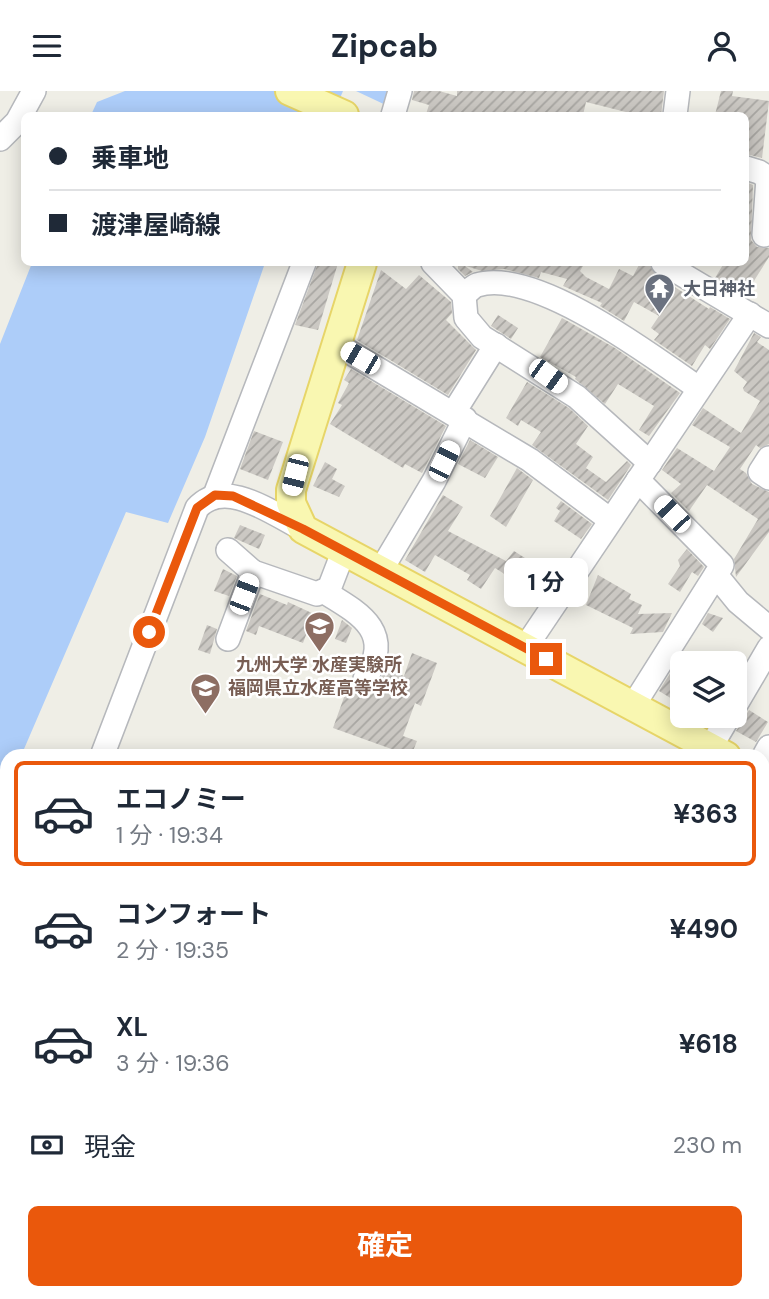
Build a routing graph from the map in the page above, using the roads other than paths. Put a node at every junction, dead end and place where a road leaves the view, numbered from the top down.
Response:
1 (34, 91) edge
2 (290, 91) edge
3 (400, 91) edge
4 (678, 91) edge
5 (22, 112) edge
6 (338, 112) edge
7 (394, 112) edge
8 (675, 112) edge
9 (21, 115) edge
10 (0, 139) edge
11 (749, 169) edge
12 (760, 234) edge
13 (303, 266) edge
14 (361, 266) edge
15 (436, 266) edge
16 (668, 266) edge
17 (464, 295) junction
18 (760, 320) edge
19 (337, 344) junction
20 (496, 345) junction
21 (698, 388) junction
22 (459, 416) junction
23 (769, 458) edge
24 (644, 471) junction
25 (769, 478) edge
26 (215, 495) junction
27 (609, 519) junction
28 (303, 529) junction
29 (228, 550) dead end
30 (344, 550) junction
31 (381, 570) junction
32 (253, 572) junction
33 (716, 575) junction
34 (323, 591) junction
35 (769, 628) edge
36 (228, 639) dead end
37 (524, 648) junction
38 (769, 648) edge
39 (365, 679) dead end
40 (747, 686) edge
41 (633, 706) junction
42 (725, 728) edge
43 (105, 749) edge
44 (712, 749) edge
45 (719, 749) edge

1 - 5 street
2 - 6 main road
3 - 7 street
4 - 8 street
9 - 10 street
11 - 12 street
13 - 26 street
14 - 19 main road
15 - 17 street
16 - 18 street
17 - 20 street
17 - 21 street
18 - 21 street
19 - 22 street
19 - 28 main road
20 - 22 street
20 - 24 street
21 - 24 street
22 - 27 street
22 - 31 street
23 - 25 street
24 - 27 street
24 - 33 street
26 - 28 street
26 - 43 street
27 - 37 street
28 - 30 main road
29 - 32 street
30 - 31 main road
30 - 34 street
31 - 37 main road
32 - 34 street
32 - 36 street
33 - 35 street
33 - 41 street
34 - 39 street
37 - 41 main road
38 - 40 street
41 - 44 main road
42 - 45 street

